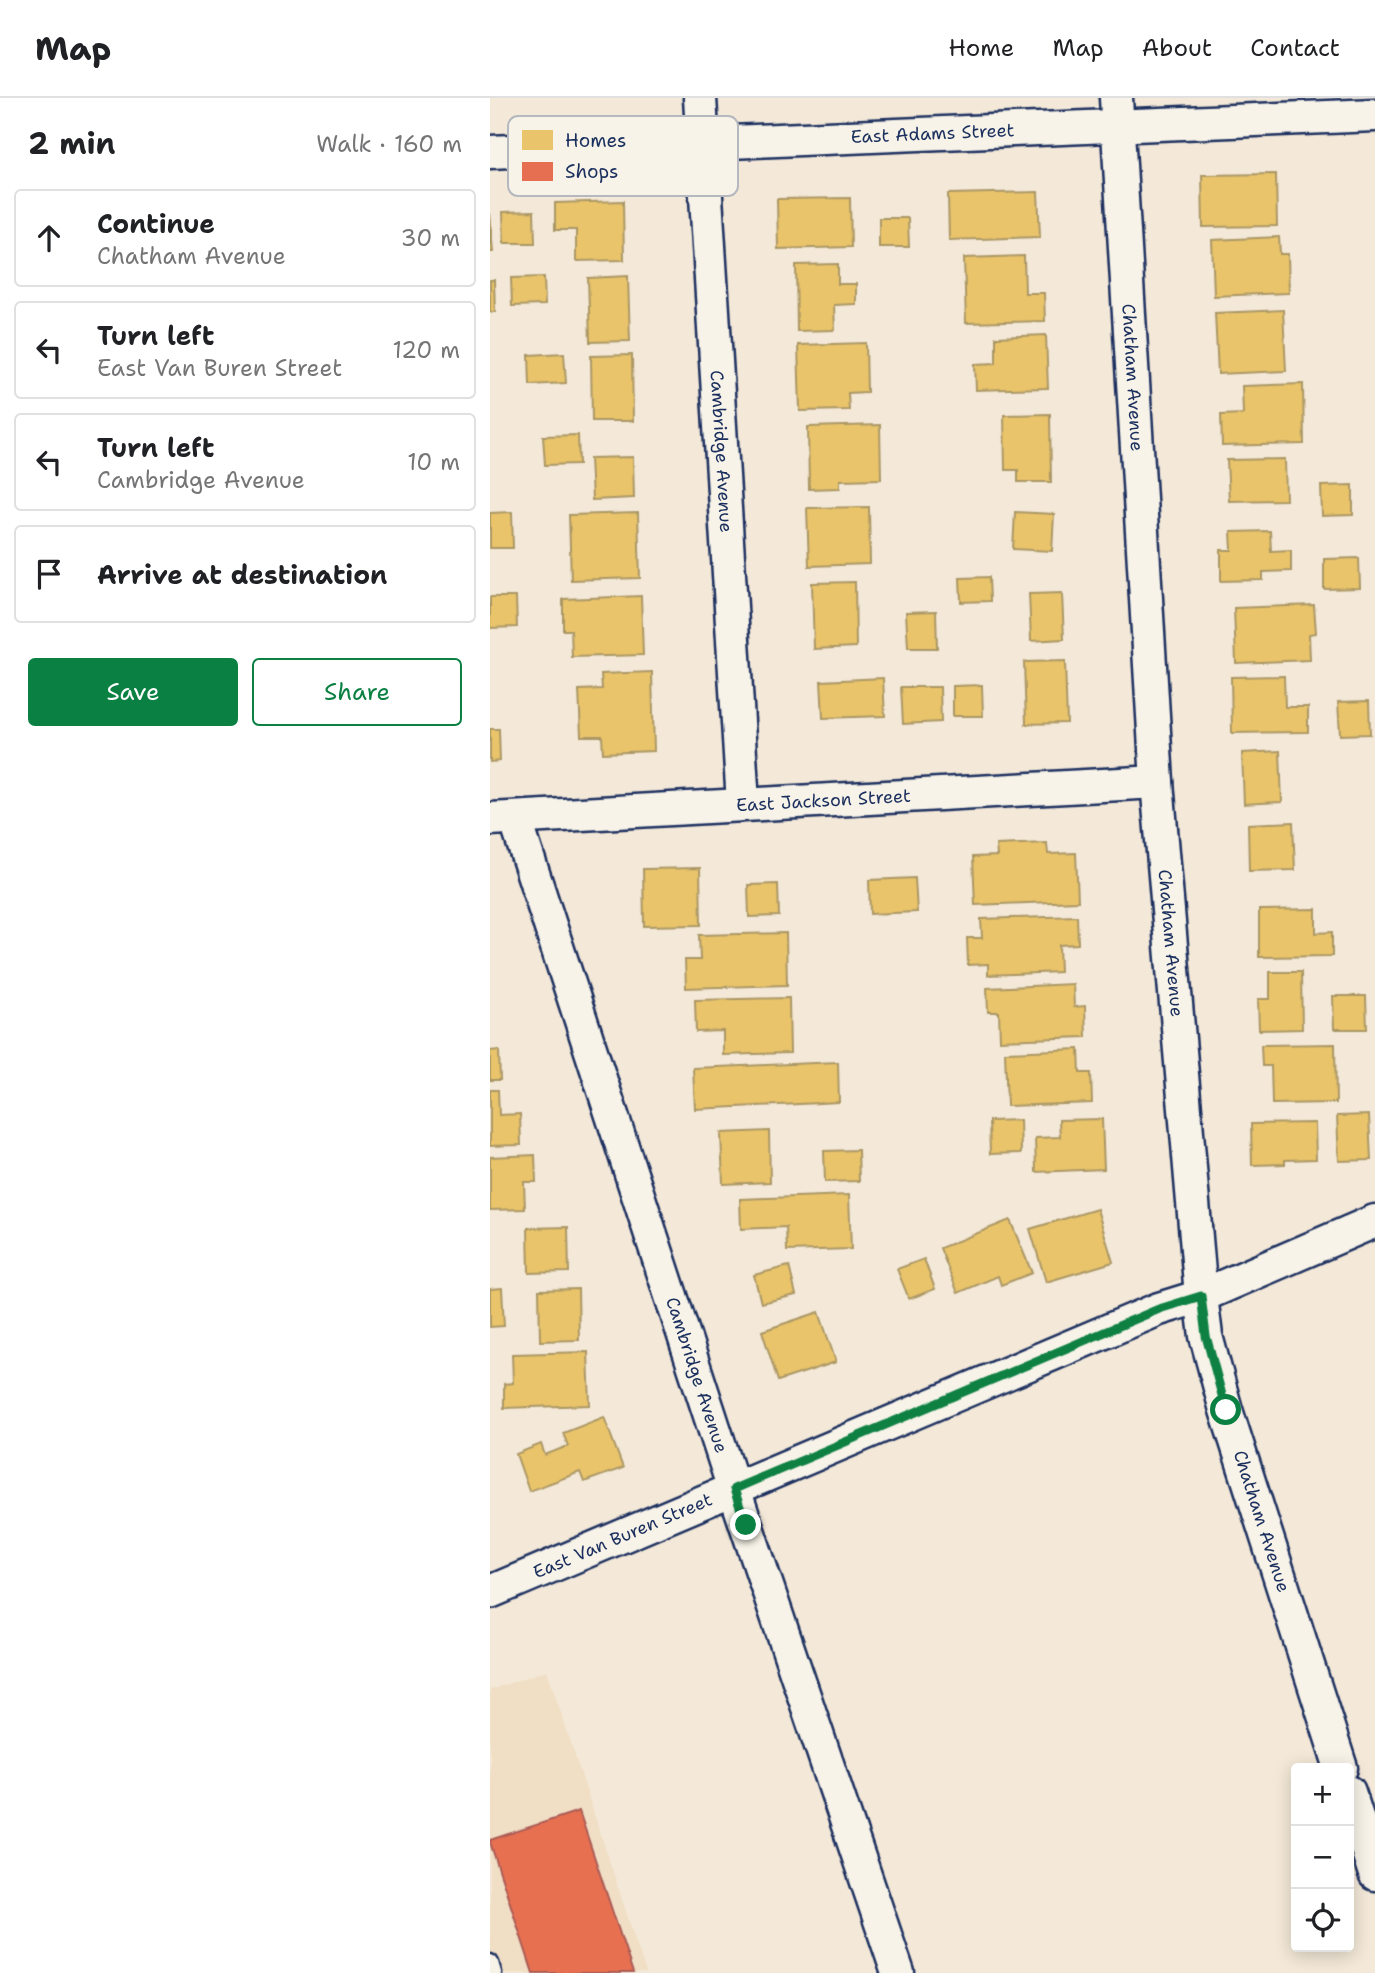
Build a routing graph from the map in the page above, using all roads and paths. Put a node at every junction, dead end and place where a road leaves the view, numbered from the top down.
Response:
1 (699, 98) edge
2 (1117, 112) edge
3 (1375, 115) edge
4 (701, 116) edge
5 (738, 140) edge
6 (508, 151) edge
7 (490, 152) edge
8 (706, 196) edge
9 (1157, 782) junction
10 (743, 804) junction
11 (502, 818) edge
12 (1375, 1221) edge
13 (1201, 1296) junction
14 (734, 1489) junction
15 (490, 1592) edge
16 (1339, 1763) edge
17 (1354, 1808) edge
18 (1375, 1874) edge
19 (490, 1964) edge
20 (493, 1973) edge
21 (898, 1973) edge

1 - 4 street, Cambridge Avenue
2 - 3 street, East Adams Street
2 - 5 street, East Adams Street
2 - 9 street, Chatham Avenue
6 - 7 street, East Adams Street
8 - 10 street, Cambridge Avenue
9 - 10 street, East Jackson Street
9 - 13 street, Chatham Avenue
10 - 11 street, East Jackson Street
11 - 14 street, Cambridge Avenue
12 - 13 street, East Van Buren Street
13 - 14 street, East Van Buren Street
13 - 16 street, Chatham Avenue
14 - 15 street, East Van Buren Street
14 - 21 street, Cambridge Avenue
17 - 18 street
19 - 20 lane

